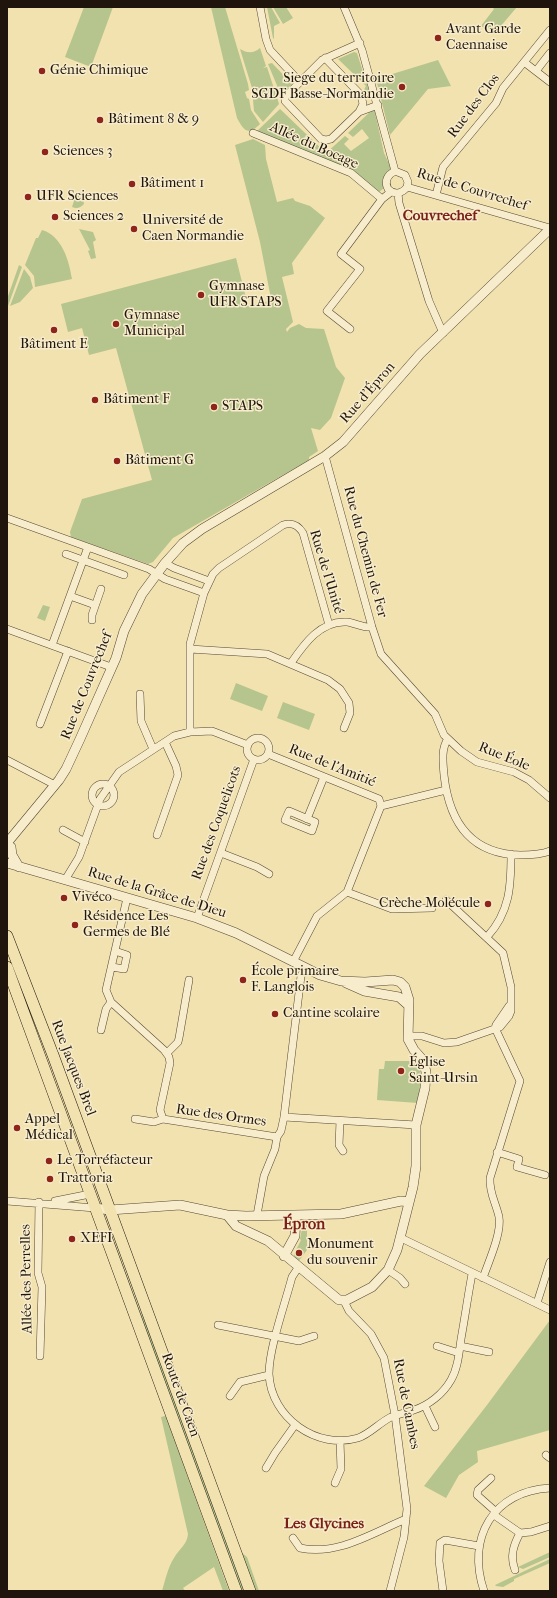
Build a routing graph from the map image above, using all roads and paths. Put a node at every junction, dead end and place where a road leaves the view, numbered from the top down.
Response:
1 (260, 7) edge
2 (344, 7) edge
3 (550, 30) edge
4 (547, 39) edge
5 (360, 42) junction
6 (550, 53) edge
7 (325, 58) junction
8 (524, 62) junction
9 (536, 71) junction
10 (300, 82) junction
11 (550, 82) edge
12 (378, 105) junction
13 (359, 112) junction
14 (253, 133) dead end
15 (395, 171) junction
16 (407, 187) junction
17 (391, 192) junction
18 (398, 194) junction
19 (436, 195) junction
20 (382, 199) junction
21 (550, 229) edge
22 (350, 329) dead end
23 (443, 333) junction
24 (324, 456) junction
25 (7, 518) edge
26 (183, 543) joint
27 (88, 547) junction
28 (66, 554) dead end
29 (83, 560) junction
30 (165, 563) junction
31 (124, 575) dead end
32 (156, 575) junction
33 (209, 581) junction
34 (101, 589) dead end
35 (204, 593) junction
36 (70, 596) junction
37 (95, 605) junction
38 (92, 620) dead end
39 (329, 625) junction
40 (372, 627) junction
41 (7, 629) edge
42 (52, 645) junction
43 (190, 649) junction
44 (68, 651) junction
45 (381, 654) joint
46 (291, 663) junction
47 (111, 667) junction
48 (140, 694) dead end
49 (40, 724) dead end
50 (344, 728) dead end
51 (190, 732) junction
52 (448, 739) junction
53 (165, 742) junction
54 (248, 745) junction
55 (153, 749) junction
56 (268, 754) junction
57 (254, 759) junction
58 (7, 760) edge
59 (324, 777) junction
60 (108, 785) junction
61 (55, 786) junction
62 (446, 790) junction
63 (550, 798) edge
64 (98, 805) junction
65 (381, 806) junction
66 (307, 819) dead end
67 (63, 830) dead end
68 (157, 835) dead end
69 (85, 842) junction
70 (9, 845) edge
71 (550, 851) edge
72 (221, 854) junction
73 (511, 854) junction
74 (7, 863) edge
75 (19, 867) junction
76 (269, 874) dead end
77 (65, 880) junction
78 (347, 892) junction
79 (127, 898) junction
80 (446, 900) dead end
81 (432, 908) dead end
82 (197, 918) junction
83 (7, 936) edge
84 (487, 937) junction
85 (115, 951) junction
86 (293, 962) junction
87 (7, 967) edge
88 (112, 968) junction
89 (304, 968) junction
90 (190, 980) dead end
91 (341, 981) junction
92 (405, 987) junction
93 (399, 997) junction
94 (111, 1002) junction
95 (408, 1005) junction
96 (495, 1028) junction
97 (100, 1030) dead end
98 (408, 1036) junction
99 (167, 1053) junction
100 (284, 1117) junction
101 (135, 1119) dead end
102 (162, 1119) junction
103 (340, 1121) junction
104 (416, 1125) junction
105 (277, 1137) junction
106 (343, 1151) dead end
107 (497, 1152) junction
108 (544, 1175) dead end
109 (90, 1194) junction
110 (7, 1201) edge
111 (41, 1202) junction
112 (409, 1202) junction
113 (95, 1208) junction
114 (112, 1210) junction
115 (227, 1215) junction
116 (257, 1215) junction
117 (296, 1215) junction
118 (400, 1238) junction
119 (284, 1256) junction
120 (550, 1262) edge
121 (298, 1268) junction
122 (388, 1270) junction
123 (472, 1274) junction
124 (483, 1278) junction
125 (405, 1284) dead end
126 (344, 1301) junction
127 (537, 1303) junction
128 (550, 1310) edge
129 (218, 1324) dead end
130 (276, 1336) junction
131 (314, 1336) dead end
132 (437, 1346) dead end
133 (459, 1350) junction
134 (489, 1352) dead end
135 (40, 1356) dead end
136 (269, 1375) junction
137 (230, 1396) dead end
138 (425, 1406) junction
139 (395, 1415) junction
140 (295, 1425) junction
141 (435, 1427) dead end
142 (340, 1441) junction
143 (266, 1468) dead end
144 (491, 1478) dead end
145 (335, 1483) dead end
146 (550, 1488) edge
147 (494, 1513) junction
148 (406, 1519) junction
149 (550, 1526) edge
150 (520, 1533) junction
151 (293, 1538) dead end
152 (479, 1546) junction
153 (515, 1570) dead end
154 (236, 1591) edge
155 (250, 1591) edge
156 (390, 1591) edge
157 (443, 1591) edge
158 (484, 1591) edge

1 - 10 street
2 - 5 street
3 - 4 street, Rue des Clos
4 - 8 street, Rue des Clos
5 - 7 street
5 - 12 street
6 - 9 street
7 - 10 street
7 - 13 street
8 - 9 street
8 - 19 street, Rue des Clos
9 - 11 street
10 - 13 street
12 - 13 street
12 - 15 street
14 - 20 street, Allée du Bocage
15 - 16 street, Rue de Couvrechef
15 - 17 street
16 - 18 street
16 - 19 street, Rue de Couvrechef
17 - 18 street
17 - 20 street
18 - 23 street
19 - 21 street, Rue de Couvrechef
20 - 22 street
21 - 23 street, Rue d'Épron
23 - 24 street, Rue d'Épron
24 - 26 street, Rue d'Épron
24 - 40 street, Rue du Chemin de Fer
25 - 27 street
26 - 30 street, Rue de Couvrechef
27 - 29 street
27 - 32 street
28 - 29 street
29 - 31 street
29 - 36 street
30 - 32 street, Rue de Couvrechef
30 - 33 street
32 - 35 street
32 - 47 street, Rue de Couvrechef
33 - 35 street, Rue de l'Unité
33 - 39 street, Rue de l'Unité
34 - 37 street
35 - 43 street, Rue de l'Unité
36 - 37 street
36 - 42 street
37 - 38 street
39 - 40 street
39 - 46 street
40 - 45 street, Rue du Chemin de Fer
41 - 42 street
42 - 44 street
43 - 46 street
43 - 51 street, Rue de l'Unité
44 - 47 street
44 - 49 street
45 - 52 street, Rue Éole
46 - 50 street
47 - 61 street, Rue de Couvrechef
48 - 55 street
51 - 53 street
51 - 54 street
52 - 62 street
52 - 63 street, Rue Éole
53 - 55 street
53 - 68 street
54 - 56 street
54 - 57 street
55 - 60 street
56 - 57 street
56 - 59 street, Rue de l'Amitié
57 - 72 street, Rue des Coquelicots
58 - 61 street
59 - 65 street, Rue de l'Amitié
59 - 66 street
60 - 64 street
60 - 64 street
61 - 70 street, Rue de Couvrechef
62 - 65 street
62 - 73 street
64 - 69 street
65 - 78 street
67 - 69 street
69 - 77 street
70 - 75 street
71 - 73 street
72 - 76 street
72 - 82 street, Rue des Coquelicots
73 - 84 street
74 - 75 street, Rue de la Grâce de Dieu
75 - 77 street, Rue de la Grâce de Dieu
77 - 79 street, Rue de la Grâce de Dieu
78 - 81 street
78 - 86 street
79 - 82 street, Rue de la Grâce de Dieu
79 - 85 street
80 - 84 street
82 - 86 street, Rue de la Grâce de Dieu
83 - 114 main road, Rue Jacques Brel
84 - 96 street
85 - 88 street
85 - 88 street
86 - 89 street, Rue de la Grâce de Dieu
87 - 109 main road, Rue Jacques Brel
88 - 94 street
89 - 91 street, Rue de la Grâce de Dieu
89 - 100 street
90 - 99 street
91 - 92 street
91 - 93 street
92 - 93 street
92 - 95 street
93 - 95 street
94 - 97 street
94 - 99 street
95 - 98 street
96 - 98 street
96 - 107 street
98 - 104 street
99 - 102 street
100 - 103 street
100 - 105 street
101 - 102 street, Rue des Ormes
102 - 105 street, Rue des Ormes
103 - 104 street
103 - 106 street
104 - 112 street
105 - 116 street
107 - 108 street
107 - 124 street
109 - 111 street
109 - 113 main road, Rue Jacques Brel
109 - 114 street
110 - 111 street
111 - 113 street
111 - 135 street, Allée des Perrelles
112 - 117 street
112 - 118 street
113 - 114 street
113 - 154 main road, Route de Caen
114 - 115 street
114 - 155 main road, Route de Caen
115 - 116 street
115 - 119 street, Rue de Cambes
116 - 117 street
117 - 119 street
118 - 122 street
118 - 123 street
119 - 121 street, Rue de Cambes
120 - 127 street
121 - 126 street, Rue de Cambes
121 - 130 street
122 - 125 street
122 - 126 street
123 - 124 street
123 - 133 street
124 - 127 street
126 - 139 street, Rue de Cambes
127 - 128 street
129 - 130 street
130 - 131 street
130 - 136 street
132 - 133 street
133 - 134 street
133 - 138 street
136 - 137 street
136 - 140 street
138 - 139 street
138 - 141 street
139 - 142 street
139 - 148 street, Rue de Cambes
140 - 142 street
140 - 143 street
142 - 145 street
144 - 147 street
146 - 147 street
147 - 150 street
147 - 152 street
148 - 151 street
148 - 156 street, Rue de Cambes
149 - 150 street
150 - 153 street
152 - 157 street
152 - 158 street

